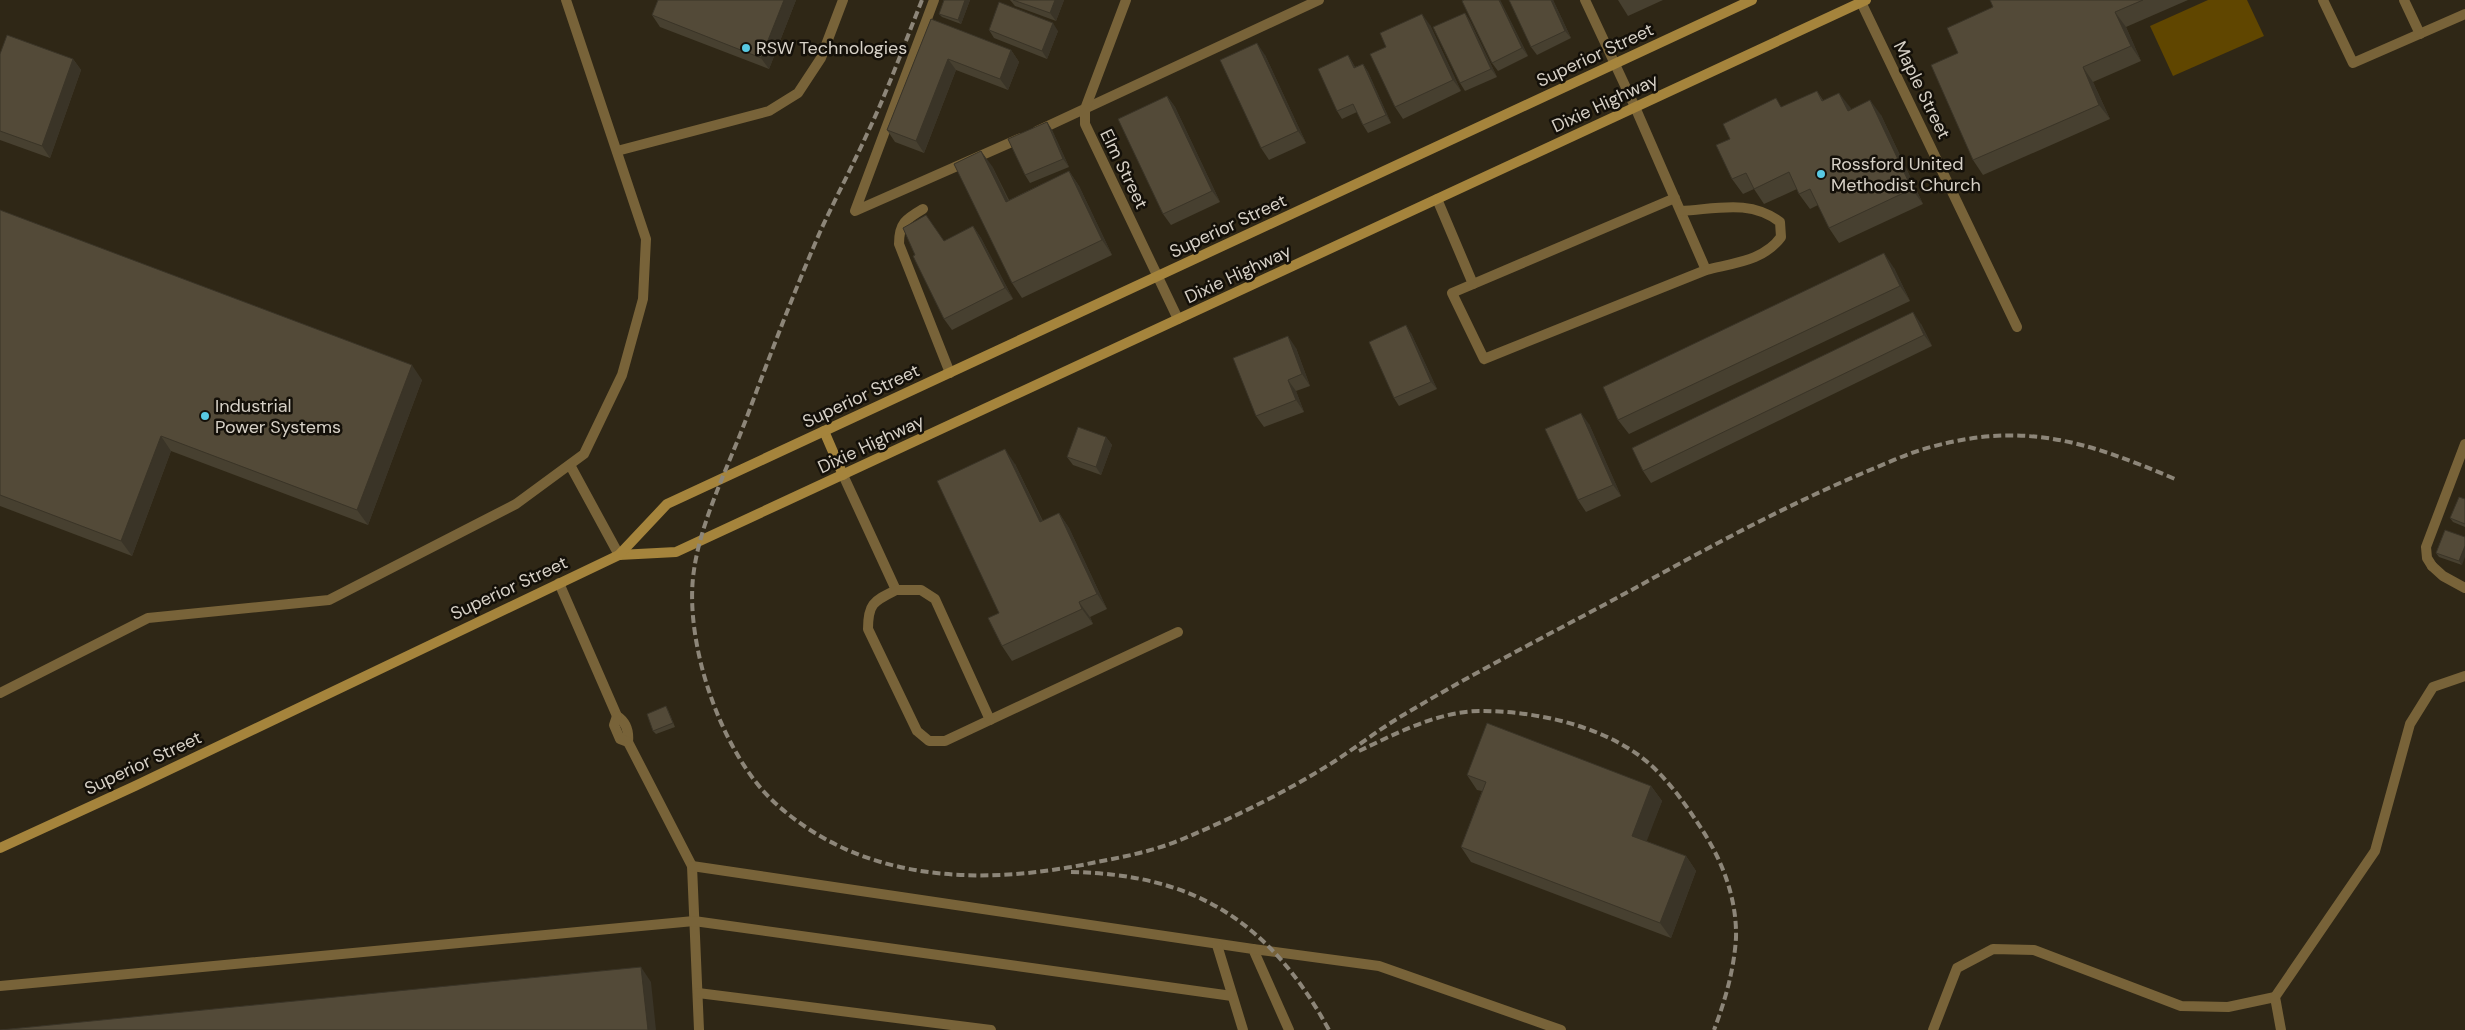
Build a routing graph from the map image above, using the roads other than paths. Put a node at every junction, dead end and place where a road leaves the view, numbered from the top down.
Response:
1 (566, 0) edge
2 (843, 0) edge
3 (934, 0) edge
4 (1126, 0) edge
5 (1585, 0) edge
6 (1752, 0) edge
7 (2322, 0) edge
8 (2404, 0) edge
9 (1315, 1) edge
10 (1864, 1) edge
11 (2465, 14) edge
12 (2420, 34) junction
13 (1615, 64) junction
14 (1635, 107) junction
15 (1085, 109) junction
16 (617, 150) junction
17 (1675, 198) junction
18 (1436, 199) junction
19 (923, 209) dead end
20 (1681, 211) junction
21 (1706, 270) junction
22 (1159, 276) junction
23 (1473, 284) junction
24 (1178, 319) junction
25 (2017, 328) dead end
26 (950, 373) junction
27 (824, 431) junction
28 (2465, 444) edge
29 (570, 465) junction
30 (843, 475) junction
31 (619, 555) junction
32 (559, 583) junction
33 (2465, 588) edge
34 (896, 590) junction
35 (1178, 632) dead end
36 (2465, 676) edge
37 (0, 693) edge
38 (990, 720) junction
39 (0, 848) edge
40 (692, 866) junction
41 (694, 921) junction
42 (1217, 945) junction
43 (1253, 949) junction
44 (0, 986) edge
45 (698, 993) junction
46 (1232, 996) junction
47 (2275, 997) junction
48 (700, 1030) edge
49 (991, 1030) edge
50 (1243, 1030) edge
51 (1289, 1030) edge
52 (1560, 1030) edge
53 (1933, 1030) edge
54 (2281, 1030) edge

1 - 16 street
2 - 16 street
3 - 15 street
4 - 15 street, Elm Street
5 - 13 street
6 - 13 main road, Superior Street
7 - 12 street
8 - 12 street
9 - 15 street
10 - 14 main road, Dixie Highway
10 - 25 street, Maple Street
11 - 12 street
13 - 14 street
13 - 22 main road, Superior Street
14 - 17 street
14 - 18 main road, Dixie Highway
15 - 22 street, Elm Street
16 - 29 street
17 - 20 street
17 - 23 street
18 - 23 street
18 - 24 main road, Dixie Highway
19 - 26 street
20 - 21 street
20 - 21 street
21 - 23 street
22 - 24 street, Elm Street
22 - 26 main road, Superior Street
24 - 30 main road, Dixie Highway
26 - 27 main road, Superior Street
27 - 30 main road
27 - 31 main road, Superior Street
28 - 33 street
29 - 31 street
29 - 37 street
30 - 31 main road, Dixie Highway
30 - 34 street
31 - 32 main road, Superior Street
32 - 39 main road, Superior Street
32 - 40 street
34 - 38 street
34 - 38 street
35 - 38 street
36 - 47 street
40 - 41 street
40 - 42 street
41 - 44 street
41 - 45 street
41 - 46 street
42 - 43 street
42 - 46 street
43 - 51 street
43 - 52 street
45 - 48 street
45 - 49 street
46 - 50 street
47 - 53 street
47 - 54 street

